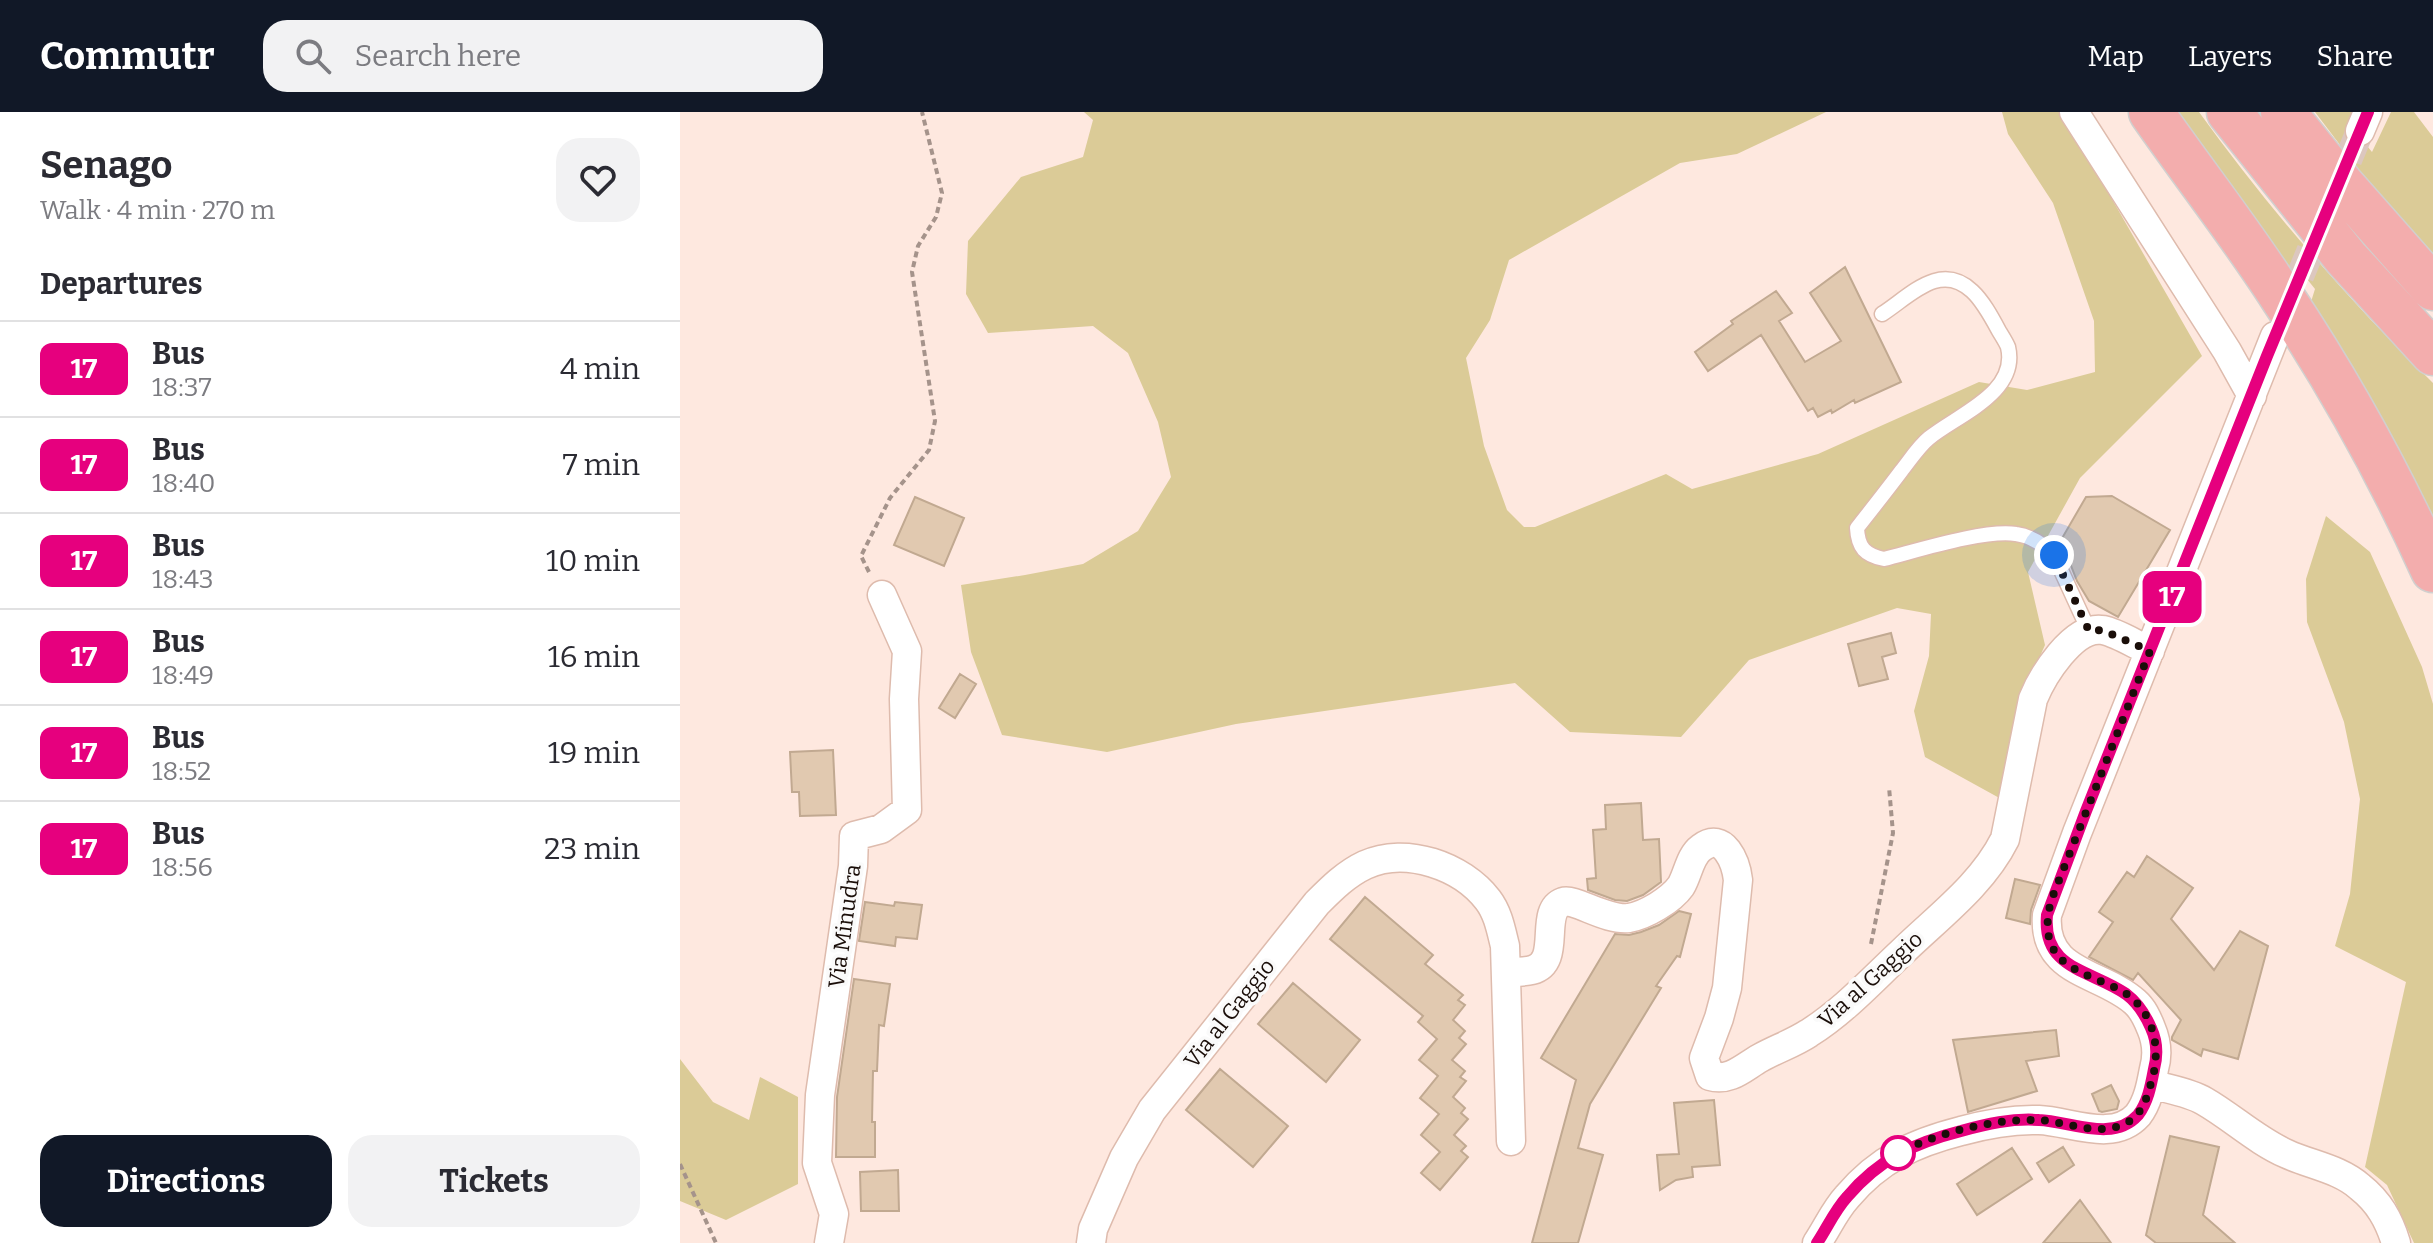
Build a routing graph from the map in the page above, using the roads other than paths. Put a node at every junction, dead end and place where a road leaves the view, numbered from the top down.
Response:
1 (2074, 112) edge
2 (2151, 112) edge
3 (2229, 112) edge
4 (2283, 112) edge
5 (2433, 288) edge
6 (1882, 314) dead end
7 (2275, 336) tunnel mouth
8 (2433, 353) edge
9 (2252, 396) junction
10 (2407, 513) junction
11 (2433, 570) edge
12 (882, 595) road end
13 (2433, 602) edge
14 (2089, 631) junction
15 (2150, 651) junction
16 (1507, 972) junction
17 (2151, 1084) junction
18 (1511, 1141) dead end
19 (829, 1243) edge
20 (1091, 1243) edge
21 (1817, 1243) edge
22 (2396, 1243) edge

1 - 9 street
2 - 10 highway
3 - 8 highway
4 - 5 highway
6 - 14 lane
7 - 9 street
9 - 15 street
10 - 11 highway
10 - 13 highway
12 - 19 street, Via Minudra
14 - 15 street
14 - 16 street, Via al Gaggio
15 - 17 street
16 - 18 street, Via al Gaggio
16 - 20 street, Via al Gaggio
17 - 21 street
17 - 22 street

